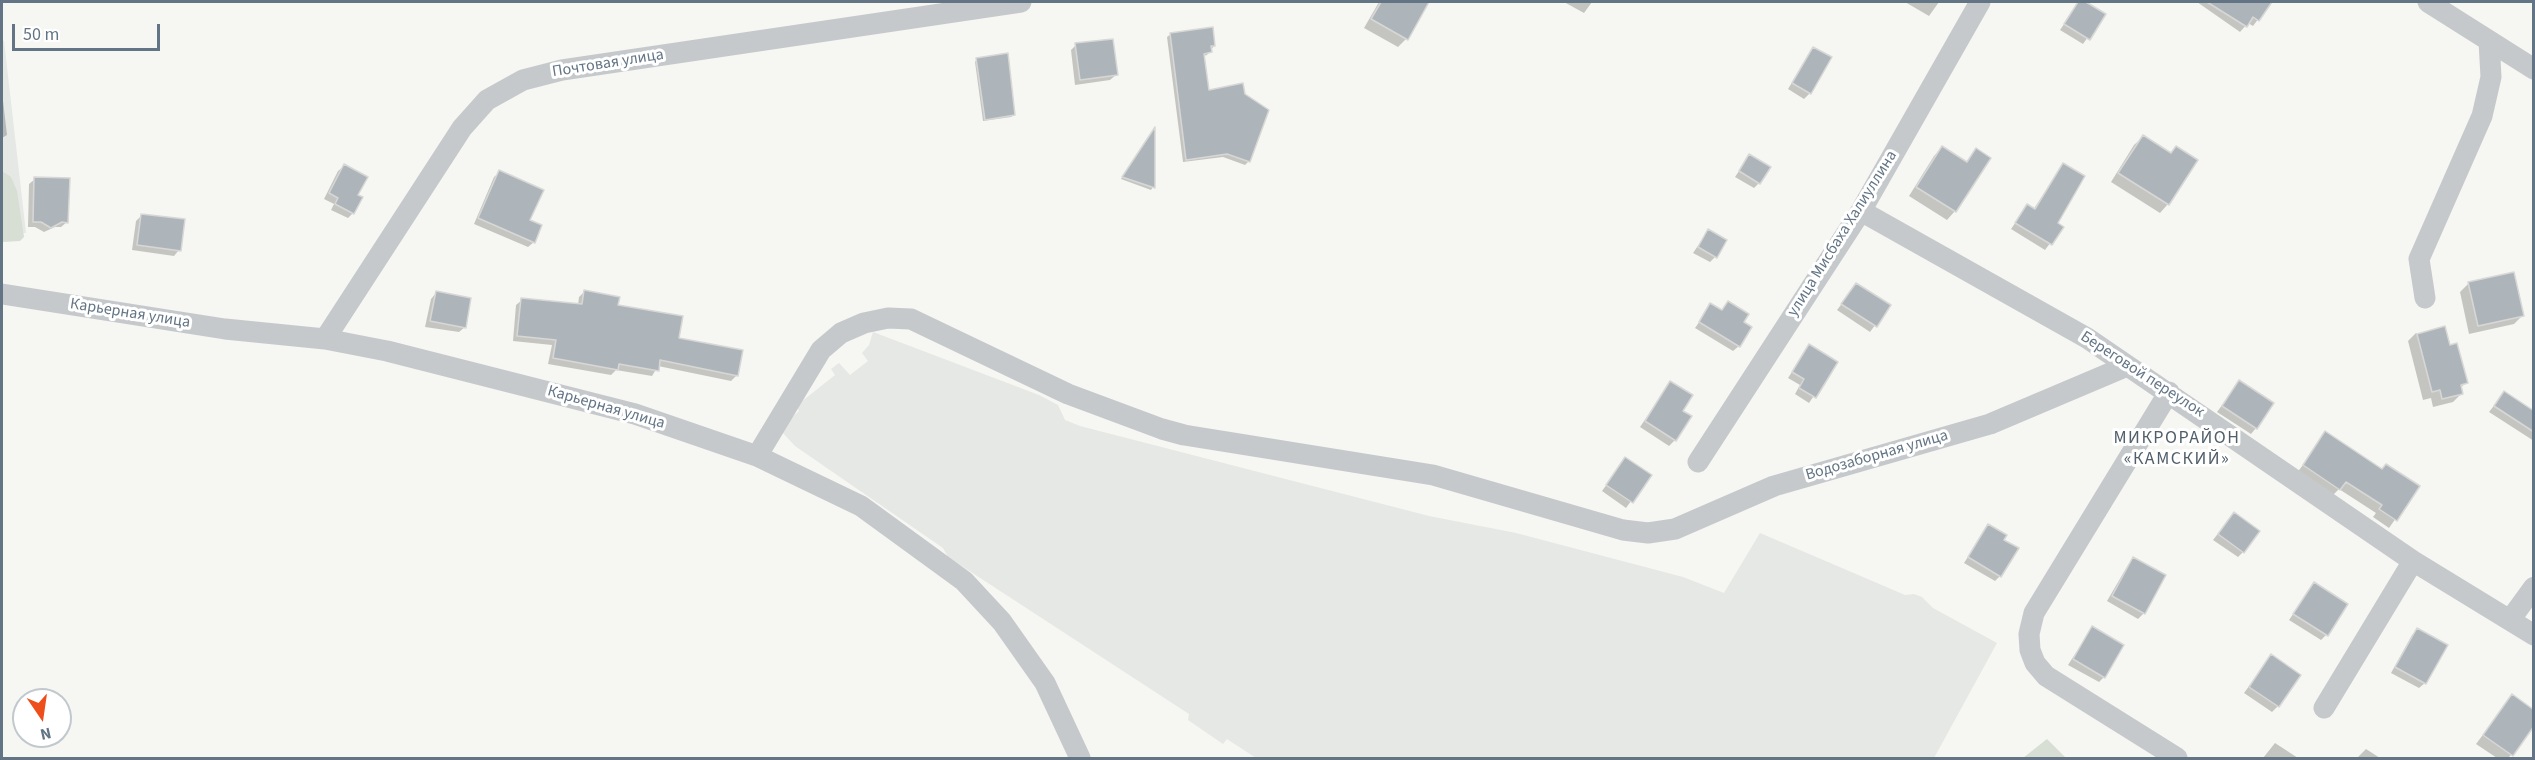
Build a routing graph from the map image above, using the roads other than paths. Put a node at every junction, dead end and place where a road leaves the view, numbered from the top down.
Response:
1 (1021, 2) edge
2 (1980, 2) edge
3 (2428, 2) edge
4 (2489, 41) junction
5 (2534, 69) edge
6 (1861, 211) junction
7 (2, 294) edge
8 (2426, 298) dead end
9 (325, 339) junction
10 (2127, 366) junction
11 (2169, 392) junction
12 (757, 456) junction
13 (1698, 462) dead end
14 (2413, 561) junction
15 (2534, 587) edge
16 (2510, 620) junction
17 (2534, 635) edge
18 (2324, 708) dead end
19 (1080, 759) edge
20 (2177, 759) edge

1 - 9 street, Почтовая улица
2 - 6 street, улица Мисбаха Халиуллина
3 - 4 street
4 - 5 street
4 - 8 street
6 - 10 street, Береговой переулок
6 - 13 street, улица Мисбаха Халиуллина
7 - 9 street, Карьерная улица
9 - 12 street, Карьерная улица
10 - 11 street, Береговой переулок
10 - 12 street, Водозаборная улица
11 - 14 street, Береговой переулок
11 - 20 street
12 - 19 street, Карьерная улица
14 - 16 street, Береговой переулок
14 - 18 street
15 - 16 street
16 - 17 street, Береговой переулок

